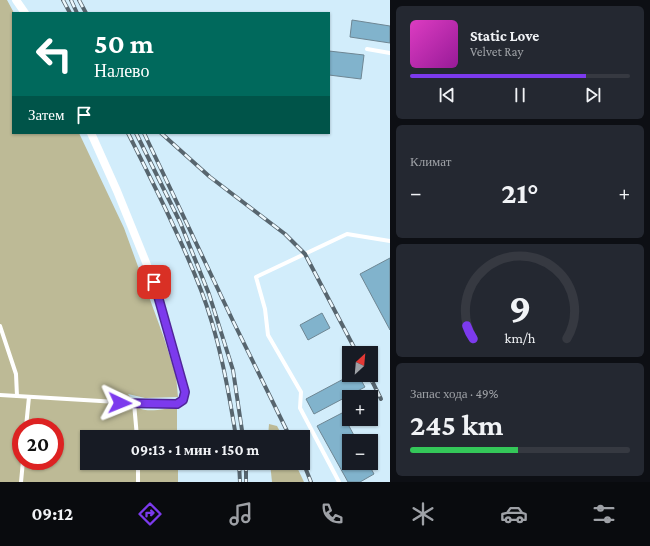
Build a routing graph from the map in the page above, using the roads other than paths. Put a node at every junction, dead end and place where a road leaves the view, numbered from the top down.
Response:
1 (16, 0) edge
2 (24, 12) edge
3 (367, 49) dead end
4 (390, 52) edge
5 (91, 134) edge
6 (390, 242) edge
7 (0, 326) edge
8 (0, 395) edge
9 (17, 396) junction
10 (29, 397) junction
11 (134, 403) junction
12 (27, 418) edge
13 (136, 430) edge
14 (22, 470) edge
15 (138, 470) edge
16 (21, 482) edge
17 (138, 482) edge
18 (339, 482) edge

1 - 2 street
3 - 4 lane
5 - 11 street
6 - 18 lane
7 - 9 lane
8 - 9 lane
9 - 10 lane
10 - 11 lane
10 - 12 lane
11 - 13 lane
14 - 16 lane
15 - 17 lane

